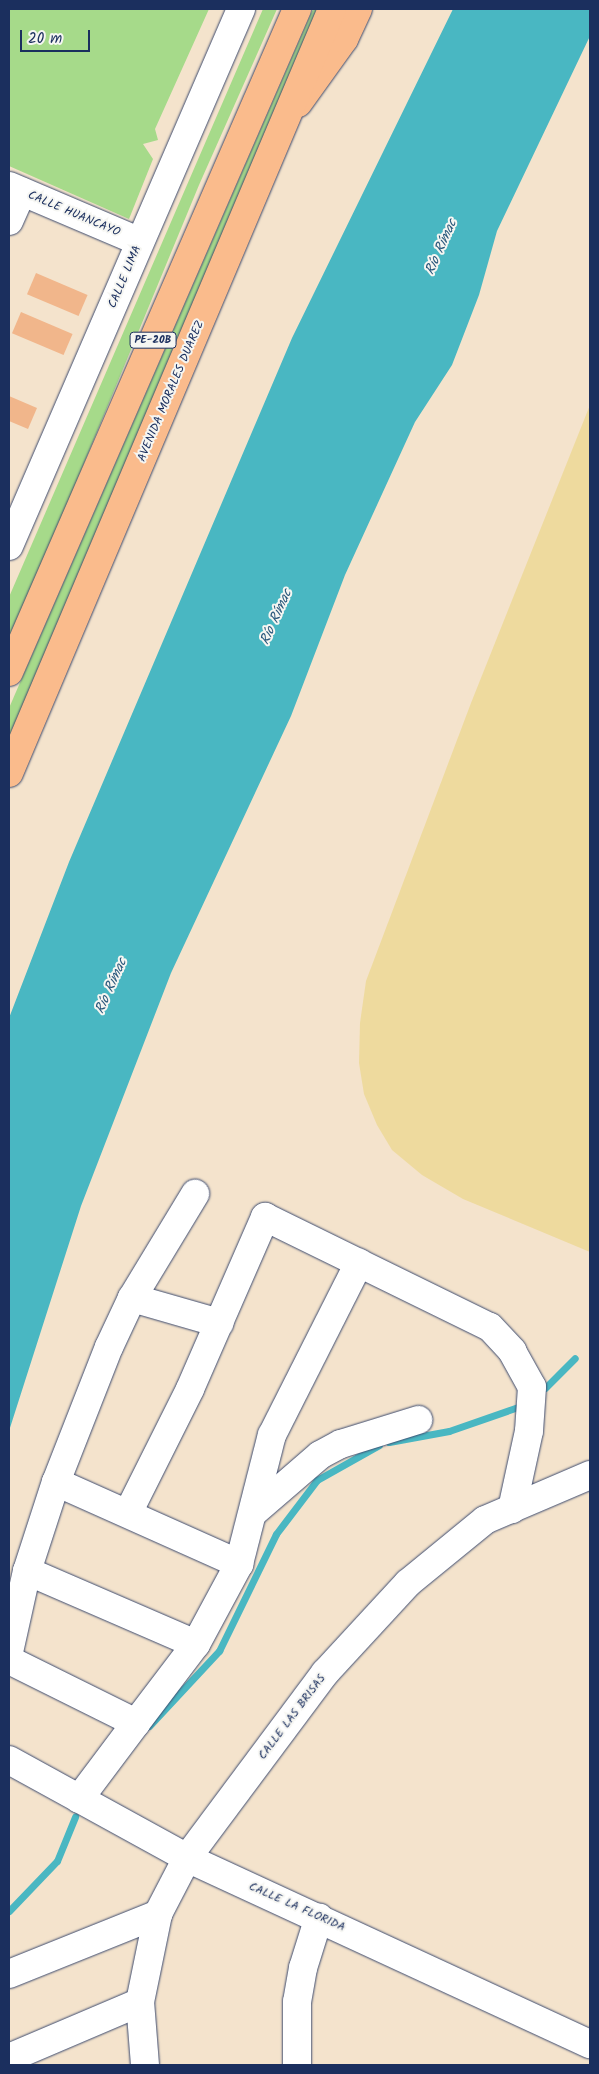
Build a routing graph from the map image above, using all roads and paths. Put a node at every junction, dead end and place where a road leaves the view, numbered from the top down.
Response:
1 (242, 9) edge
2 (297, 9) edge
3 (332, 9) edge
4 (358, 9) edge
5 (283, 125) junction
6 (15, 189) edge
7 (9, 221) edge
8 (140, 242) junction
9 (11, 536) edge
10 (9, 672) edge
11 (9, 773) edge
12 (195, 1194) dead end
13 (359, 1263) junction
14 (132, 1298) junction
15 (219, 1323) junction
16 (418, 1420) dead end
17 (590, 1475) edge
18 (56, 1482) junction
19 (512, 1509) junction
20 (254, 1512) junction
21 (128, 1513) junction
22 (239, 1564) junction
23 (27, 1571) junction
24 (196, 1644) junction
25 (9, 1652) edge
26 (9, 1660) edge
27 (136, 1723) junction
28 (9, 1760) edge
29 (79, 1799) junction
30 (187, 1858) junction
31 (158, 1914) junction
32 (320, 1917) junction
33 (9, 1974) edge
34 (140, 2002) junction
35 (590, 2044) edge
36 (9, 2058) edge
37 (300, 2064) edge
38 (145, 2065) edge

1 - 8 street, CALLE LIMA
2 - 10 main road, PE-20B
3 - 5 main road, AVENIDA MORALES DUAREZ / PE-20B
4 - 5 main road
5 - 11 main road, AVENIDA MORALES DUAREZ / PE-20B
6 - 7 street
6 - 8 street, CALLE HUANCAYO
8 - 9 street, CALLE LIMA
12 - 14 street
13 - 15 street
13 - 19 street
13 - 20 street
14 - 15 street
14 - 18 street
15 - 21 street
16 - 20 street
17 - 19 street, CALLE LAS BRISAS
18 - 21 street
18 - 23 street
19 - 30 street, CALLE LAS BRISAS
20 - 22 street
21 - 22 street
22 - 24 street
23 - 24 street
23 - 25 street
24 - 27 street
26 - 27 street
27 - 29 street
28 - 29 street, CALLE LA FLORIDA
29 - 30 street, CALLE LA FLORIDA
30 - 31 street, CALLE LAS BRISAS
30 - 32 street, CALLE LA FLORIDA
31 - 33 street
31 - 34 street, CALLE LAS BRISAS
32 - 35 street, CALLE LA FLORIDA
32 - 37 street
34 - 36 street
34 - 38 street, CALLE LAS BRISAS

